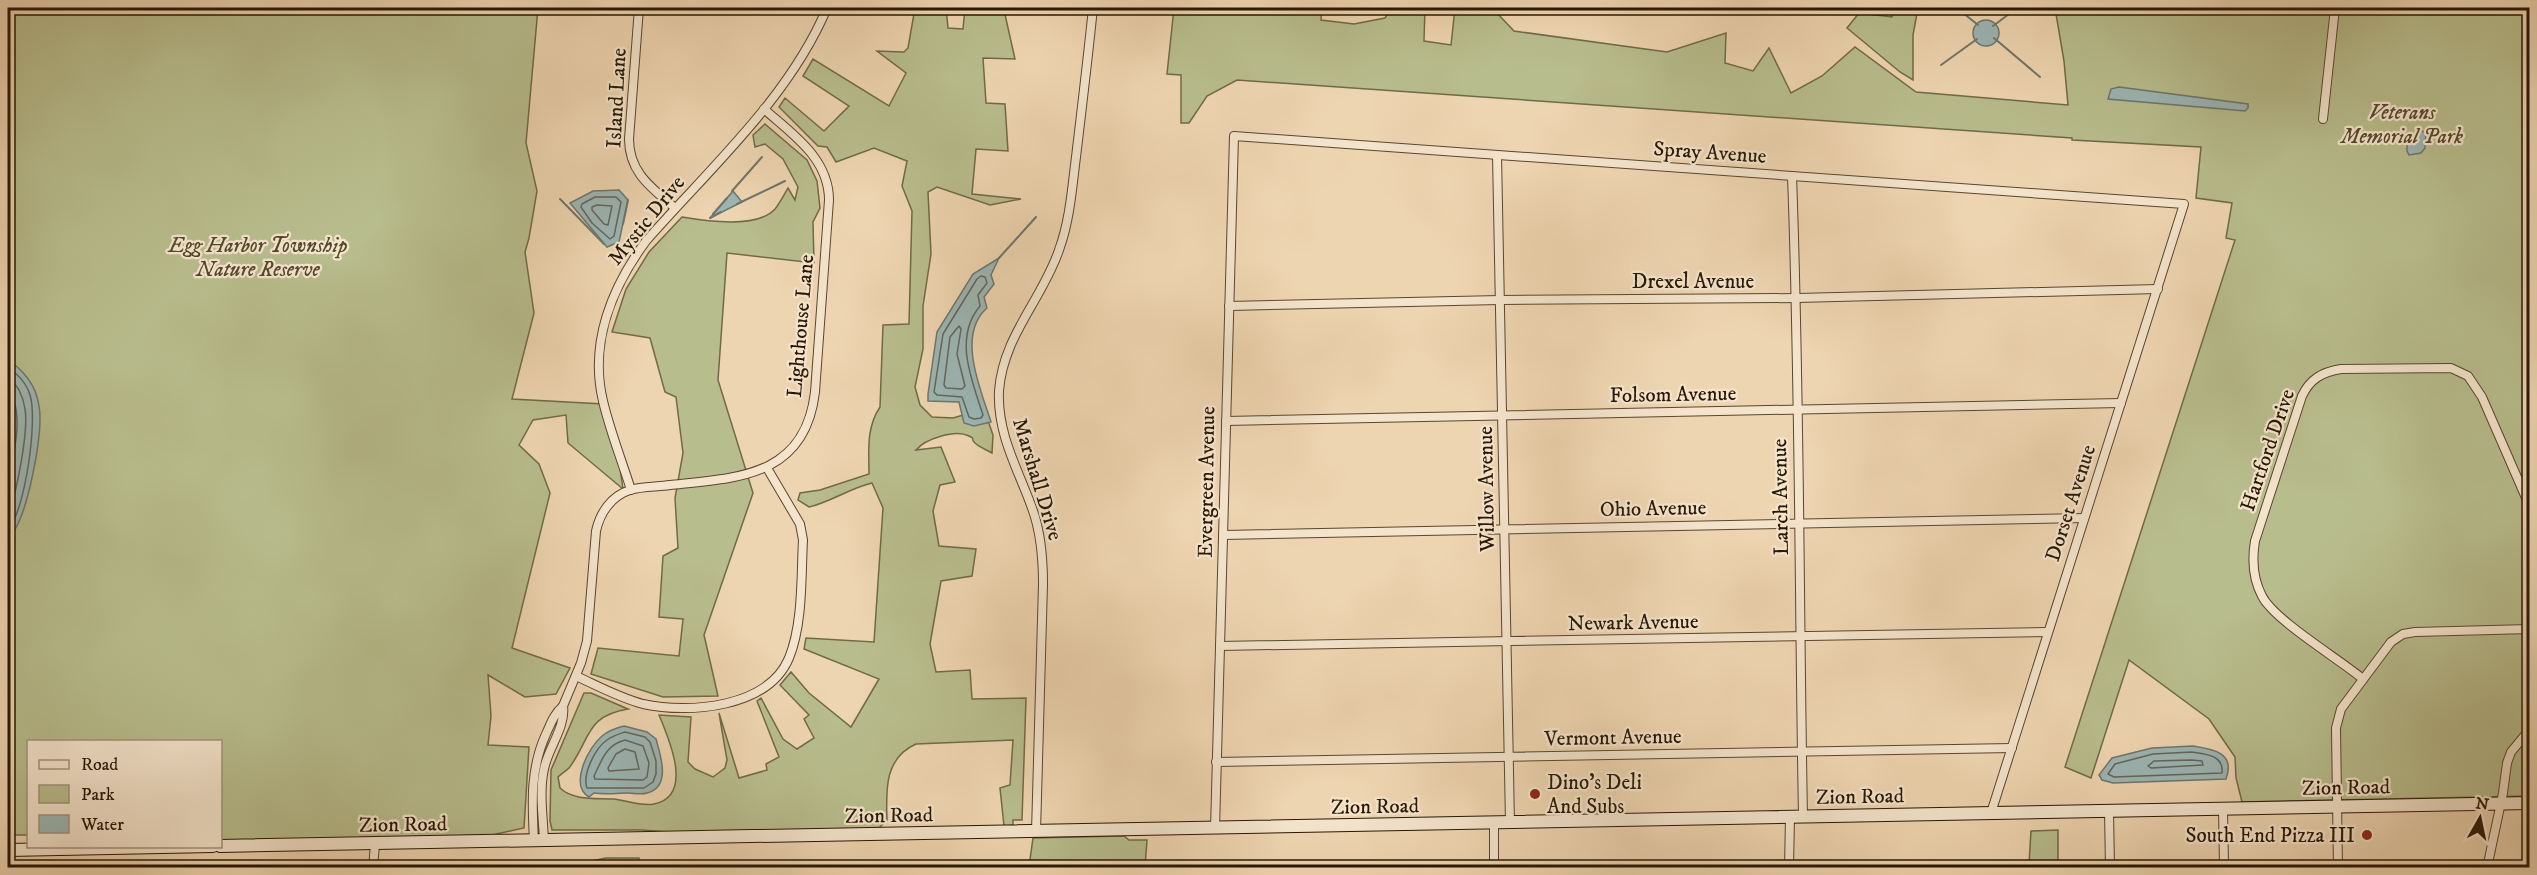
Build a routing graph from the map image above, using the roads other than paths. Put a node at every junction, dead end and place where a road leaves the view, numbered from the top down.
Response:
1 (639, 8) edge
2 (827, 8) edge
3 (1093, 8) edge
4 (2335, 8) edge
5 (764, 110) junction
6 (2323, 118) dead end
7 (1234, 136) joint
8 (1497, 155) junction
9 (1792, 176) junction
10 (2184, 204) joint
11 (675, 208) junction
12 (2158, 289) junction
13 (1797, 298) junction
14 (1500, 300) junction
15 (1229, 306) junction
16 (2121, 403) junction
17 (1796, 410) junction
18 (1502, 415) junction
19 (1226, 421) junction
20 (767, 468) junction
21 (631, 490) junction
22 (2529, 507) edge
23 (2084, 518) junction
24 (1798, 523) junction
25 (1504, 529) junction
26 (1223, 535) junction
27 (2529, 629) edge
28 (2047, 632) junction
29 (1800, 637) junction
30 (1507, 643) junction
31 (1220, 646) junction
32 (576, 676) junction
33 (2363, 679) junction
34 (2529, 729) edge
35 (2012, 748) junction
36 (1802, 752) junction
37 (1509, 757) junction
38 (1216, 762) junction
39 (2529, 802) edge
40 (2500, 803) junction
41 (2337, 806) junction
42 (2223, 808) junction
43 (2109, 811) junction
44 (1991, 813) junction
45 (1790, 817) junction
46 (1803, 817) junction
47 (1494, 823) junction
48 (1510, 823) junction
49 (1215, 829) junction
50 (1036, 832) junction
51 (539, 840) junction
52 (375, 844) junction
53 (222, 846) edge
54 (110, 848) edge
55 (8, 850) edge
56 (373, 867) edge
57 (1494, 867) edge
58 (1789, 867) edge
59 (2110, 867) edge
60 (2224, 867) edge
61 (2338, 867) edge
62 (2487, 867) edge

1 - 11 street, Island Lane
2 - 5 street, Mystic Drive
3 - 50 street, Marshall Drive
4 - 6 street
5 - 11 street, Mystic Drive
5 - 20 street, Lighthouse Lane
7 - 8 street, Spray Avenue
7 - 15 street, Evergreen Avenue
8 - 9 street, Spray Avenue
8 - 14 street, Willow Avenue
9 - 10 street, Spray Avenue
9 - 13 street, Larch Avenue
10 - 12 street, Dorset Avenue
11 - 21 street, Mystic Drive
12 - 13 street, Drexel Avenue
12 - 16 street, Dorset Avenue
13 - 14 street, Drexel Avenue
13 - 17 street, Larch Avenue
14 - 15 street, Drexel Avenue
14 - 18 street, Willow Avenue
15 - 19 street, Evergreen Avenue
16 - 17 street, Folsom Avenue
16 - 23 street, Dorset Avenue
17 - 18 street, Folsom Avenue
17 - 24 street, Larch Avenue
18 - 19 street, Folsom Avenue
18 - 25 street, Willow Avenue
19 - 26 street, Evergreen Avenue
20 - 21 street, Lighthouse Lane
20 - 32 street
21 - 32 street, Lighthouse Lane
22 - 33 street, Hartford Drive
23 - 24 street, Ohio Avenue
23 - 28 street, Dorset Avenue
24 - 25 street, Ohio Avenue
24 - 29 street, Larch Avenue
25 - 26 street, Ohio Avenue
25 - 30 street, Willow Avenue
26 - 31 street, Evergreen Avenue
27 - 33 street
28 - 29 street, Newark Avenue
28 - 35 street, Dorset Avenue
29 - 30 street, Newark Avenue
29 - 36 street, Larch Avenue
30 - 31 street, Newark Avenue
30 - 37 street, Willow Avenue
31 - 38 street, Evergreen Avenue
32 - 51 street, Lighthouse Lane
33 - 41 street
34 - 40 street
35 - 36 street, Vermont Avenue
35 - 44 street, Dorset Avenue
36 - 37 street, Vermont Avenue
36 - 46 street, Larch Avenue
37 - 38 street, Vermont Avenue
37 - 48 street, Willow Avenue
38 - 49 street, Evergreen Avenue
39 - 40 street, Zion Road
40 - 41 street, Zion Road
40 - 62 street
41 - 42 street, Zion Road
41 - 61 street
42 - 43 street, Zion Road
42 - 60 street
43 - 44 street, Zion Road
43 - 59 street
44 - 46 street, Zion Road
45 - 46 street, Zion Road
45 - 48 street, Zion Road
45 - 58 street
47 - 48 street, Zion Road
47 - 49 street, Zion Road
47 - 57 street
49 - 50 street, Zion Road
50 - 51 street, Zion Road
51 - 52 street, Zion Road
52 - 53 street, Zion Road
52 - 56 street
54 - 55 street

